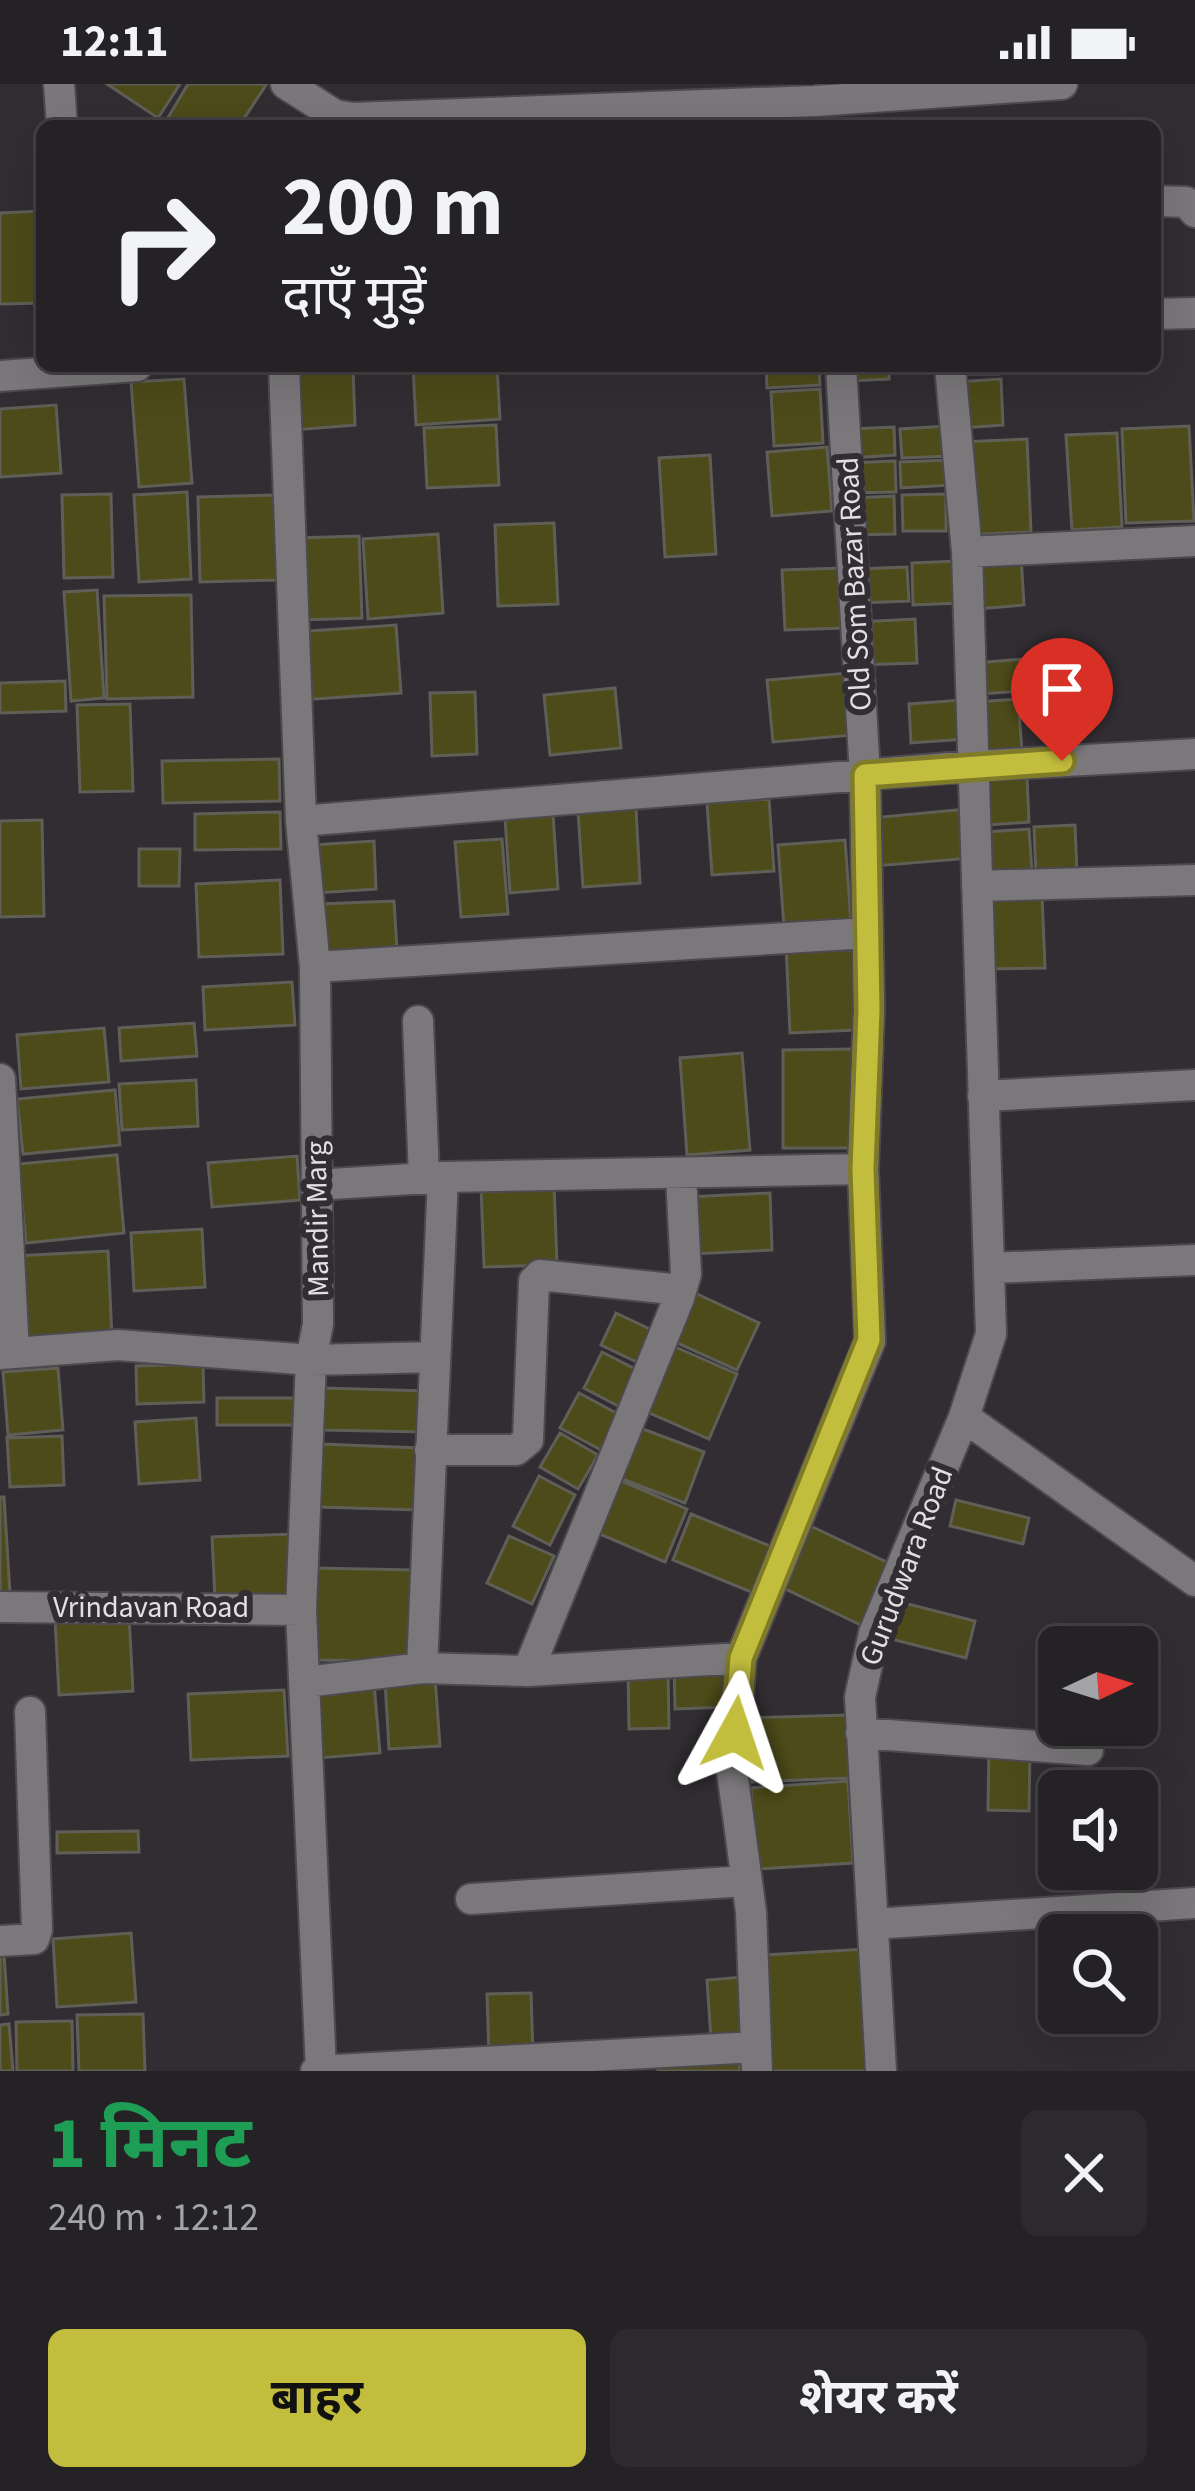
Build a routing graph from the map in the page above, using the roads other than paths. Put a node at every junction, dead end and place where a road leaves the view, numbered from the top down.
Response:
1 (59, 84) edge
2 (286, 84) edge
3 (1062, 84) edge
4 (816, 104) edge
5 (62, 120) edge
6 (397, 120) edge
7 (1161, 201) edge
8 (1195, 212) edge
9 (1195, 313) edge
10 (1161, 314) edge
11 (40, 372) edge
12 (284, 372) edge
13 (841, 372) edge
14 (951, 372) edge
15 (0, 376) edge
16 (1195, 541) edge
17 (967, 552) junction
18 (1195, 754) edge
19 (973, 766) junction
20 (865, 775) junction
21 (301, 821) junction
22 (1195, 880) edge
23 (977, 886) junction
24 (868, 933) junction
25 (315, 967) junction
26 (418, 1021) dead end
27 (0, 1079) edge
28 (1195, 1084) edge
29 (983, 1096) junction
30 (863, 1169) junction
31 (681, 1174) junction
32 (434, 1178) junction
33 (316, 1185) junction
34 (1195, 1260) edge
35 (989, 1268) junction
36 (681, 1290) junction
37 (7, 1354) edge
38 (434, 1357) junction
39 (311, 1360) junction
40 (964, 1418) junction
41 (430, 1450) junction
42 (1195, 1581) edge
43 (0, 1607) edge
44 (301, 1610) junction
45 (741, 1658) junction
46 (422, 1668) junction
47 (528, 1671) junction
48 (306, 1682) junction
49 (30, 1712) dead end
50 (860, 1732) junction
51 (1088, 1750) dead end
52 (746, 1881) junction
53 (470, 1900) dead end
54 (1195, 1903) edge
55 (873, 1924) junction
56 (0, 1941) edge
57 (756, 2059) edge
58 (320, 2071) edge
59 (881, 2071) edge

1 - 5 street
2 - 6 street
3 - 4 street
4 - 6 street
7 - 8 street
9 - 10 street
11 - 15 street
12 - 21 street, Mandir Marg
13 - 20 street, Old Som Bazar Road
14 - 17 street, Gurudwara Road
16 - 17 street
17 - 19 street, Gurudwara Road
18 - 19 street
19 - 20 street
19 - 23 street, Gurudwara Road
20 - 21 street
20 - 24 street, Old Som Bazar Road
21 - 25 street, Mandir Marg
22 - 23 street
23 - 29 street, Gurudwara Road
24 - 25 street
24 - 30 street, Old Som Bazar Road
25 - 33 street, Mandir Marg
26 - 32 street
27 - 37 street
28 - 29 street
29 - 35 street, Gurudwara Road
30 - 31 street
30 - 45 street, Old Som Bazar Road
31 - 32 street
31 - 36 street
32 - 33 street
32 - 38 street
33 - 39 street, Mandir Marg
34 - 35 street
35 - 40 street, Gurudwara Road
36 - 41 street
36 - 47 street
37 - 39 street
38 - 39 street
38 - 41 street
39 - 44 street, Mandir Marg
40 - 42 street
40 - 50 street, Gurudwara Road
41 - 46 street
43 - 44 street, Vrindavan Road
44 - 48 street, Mandir Marg
45 - 47 street
45 - 52 street, Old Som Bazar Road
46 - 47 street
46 - 48 street
48 - 58 street, Mandir Marg
49 - 56 street
50 - 51 street
50 - 55 street, Gurudwara Road
52 - 53 street
52 - 57 street, Old Som Bazar Road
54 - 55 street
55 - 59 street, Gurudwara Road
57 - 58 street

